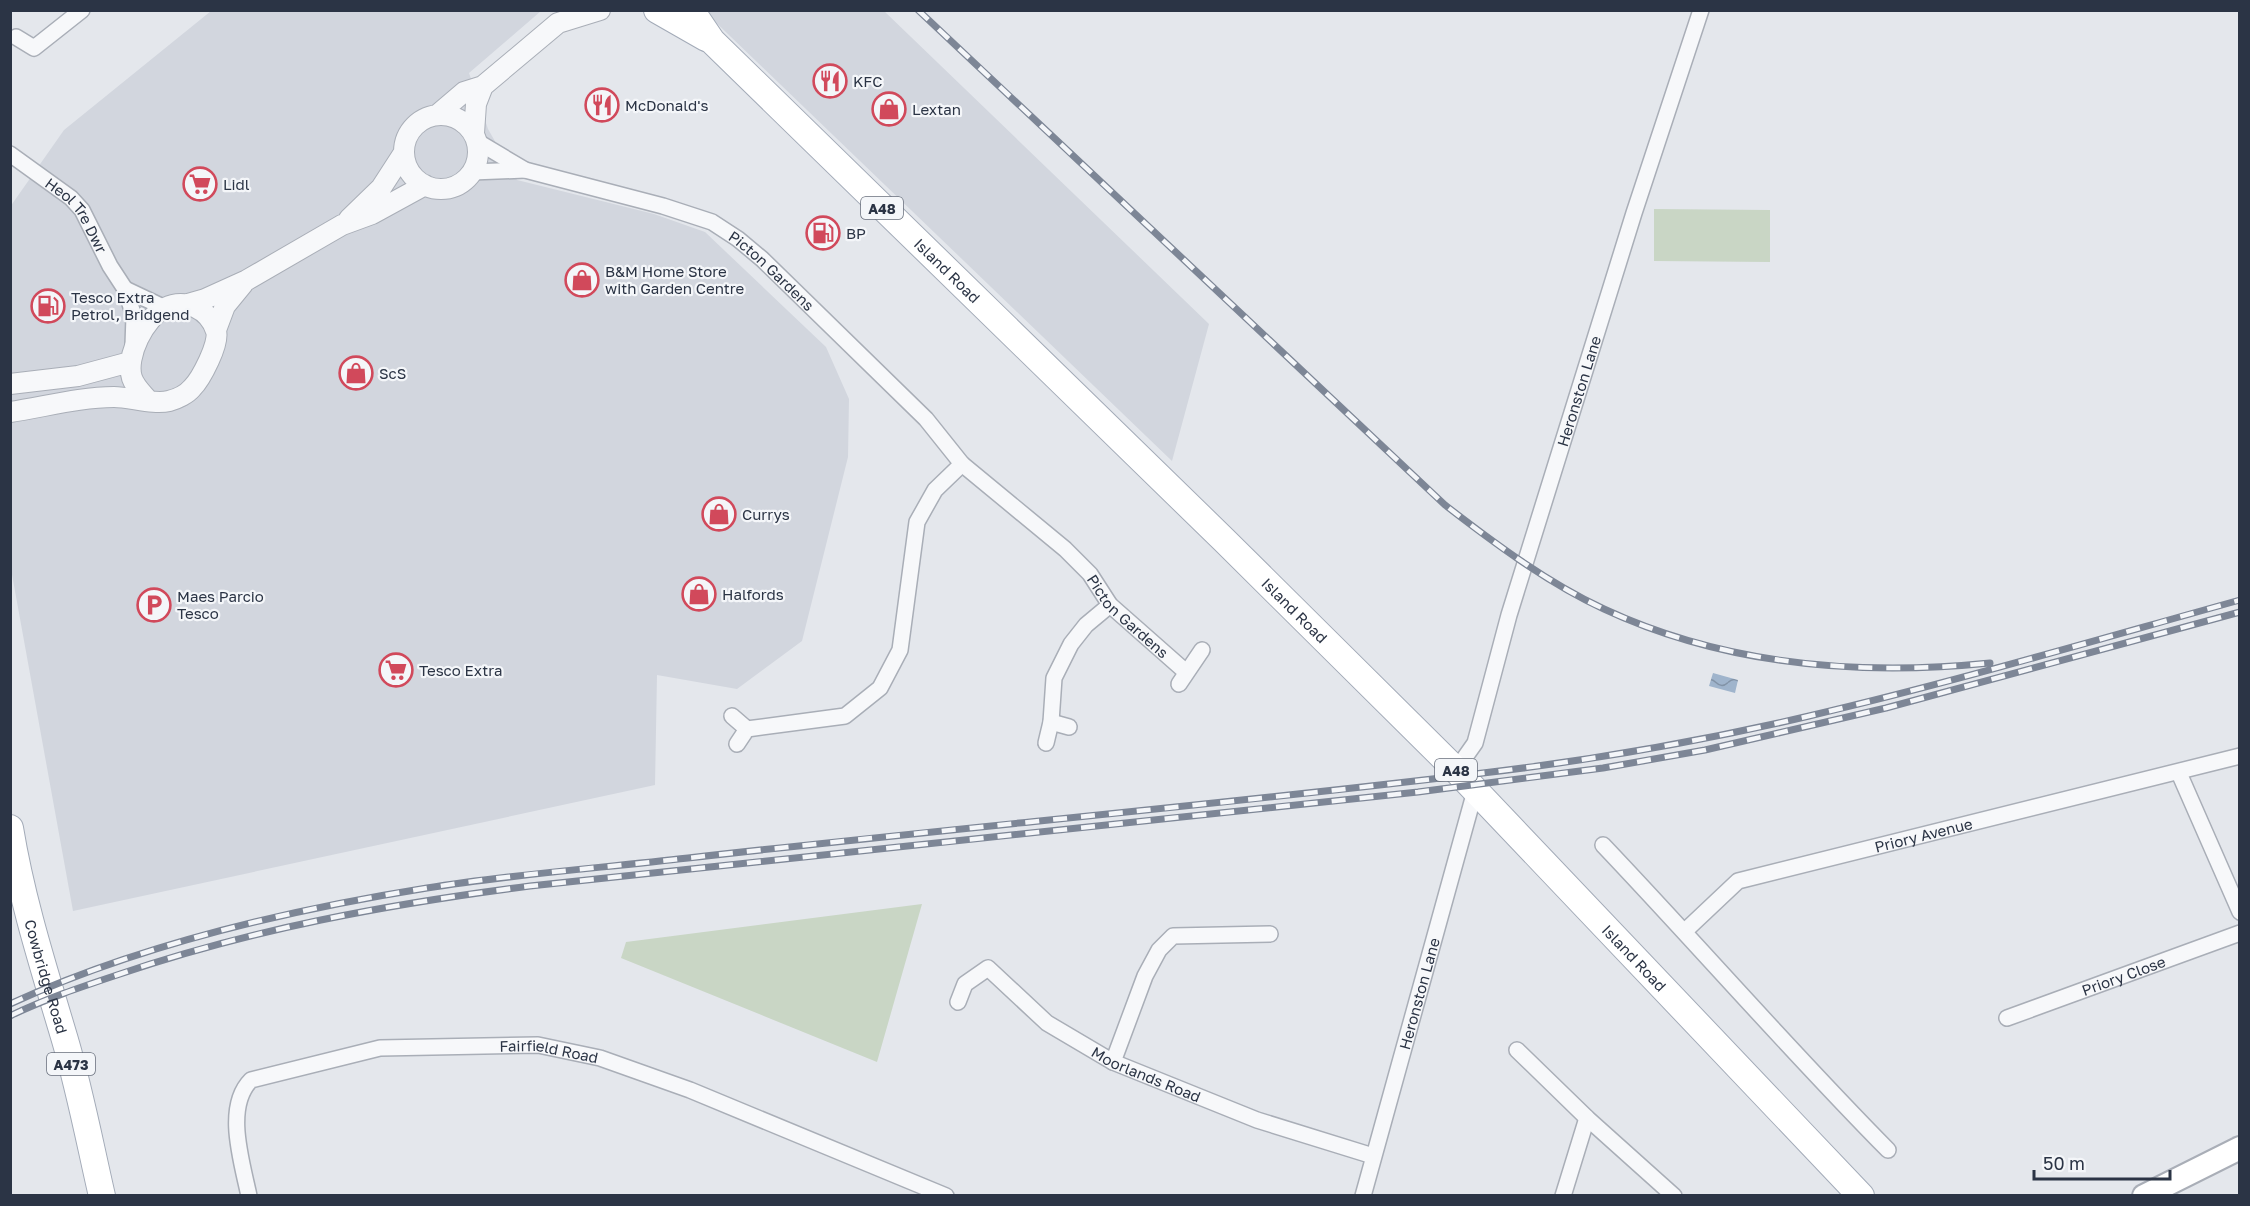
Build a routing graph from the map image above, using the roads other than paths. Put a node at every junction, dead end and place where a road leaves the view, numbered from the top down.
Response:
1 (82, 10) edge
2 (600, 10) edge
3 (657, 10) edge
4 (691, 10) edge
5 (1701, 10) edge
6 (560, 17) edge
7 (16, 37) dead end
8 (712, 41) junction
9 (483, 86) junction
10 (437, 115) junction
11 (476, 137) junction
12 (10, 154) edge
13 (403, 154) junction
14 (525, 170) junction
15 (472, 172) junction
16 (425, 185) junction
17 (342, 225) junction
18 (247, 280) junction
19 (125, 289) junction
20 (174, 306) junction
21 (216, 330) junction
22 (132, 357) junction
23 (10, 384) edge
24 (148, 400) junction
25 (10, 412) edge
26 (962, 464) junction
27 (1110, 605) junction
28 (1202, 650) dead end
29 (732, 716) dead end
30 (1051, 722) junction
31 (1069, 727) dead end
32 (747, 729) junction
33 (1046, 743) dead end
34 (737, 744) dead end
35 (2240, 756) edge
36 (1456, 770) junction
37 (2179, 773) junction
38 (1474, 791) junction
39 (10, 828) edge
40 (1603, 845) dead end
41 (2240, 912) edge
42 (1685, 931) junction
43 (2240, 933) edge
44 (1270, 934) dead end
45 (958, 1002) dead end
46 (2007, 1018) dead end
47 (1517, 1050) dead end
48 (1113, 1062) junction
49 (1587, 1118) junction
50 (2240, 1148) edge
51 (1888, 1150) dead end
52 (1373, 1156) junction
53 (102, 1196) edge
54 (249, 1196) edge
55 (946, 1196) edge
56 (1363, 1196) edge
57 (1563, 1196) edge
58 (1674, 1196) edge
59 (1861, 1196) edge
60 (2144, 1196) edge

1 - 7 street
2 - 6 street
3 - 8 main road, A48
4 - 8 main road, A48
5 - 36 street, Heronston Lane
6 - 9 street
8 - 36 main road, Island Road / A48
9 - 10 street
9 - 11 street
10 - 11 street
10 - 13 street
11 - 14 street, Picton Gardens
11 - 15 street
12 - 19 street, Heol Tre Dwr
13 - 16 street
13 - 17 street
14 - 15 street, Picton Gardens
14 - 26 street, Picton Gardens
15 - 16 street
16 - 17 street
17 - 18 street
18 - 20 street
18 - 21 street
19 - 20 street
19 - 22 street, Heol Tre Dwr
20 - 21 street
20 - 22 street
21 - 24 street
22 - 23 street
22 - 24 street
24 - 25 street
26 - 27 street, Picton Gardens
26 - 32 street
27 - 28 street, Picton Gardens
27 - 30 street
29 - 32 street
30 - 31 street
30 - 33 street
32 - 34 street
35 - 37 street, Priory Avenue
36 - 38 main road, Island Road / A48
37 - 41 street
37 - 42 street, Priory Avenue
38 - 52 street, Heronston Lane
38 - 59 main road, Island Road / A48
39 - 53 main road, Cowbridge Road / A473
40 - 42 street
42 - 51 street
43 - 46 street, Priory Close
44 - 48 street
45 - 48 street, Moorlands Road
47 - 49 street
48 - 52 street, Moorlands Road
49 - 57 street
49 - 58 street
50 - 60 main road
52 - 56 street, Heronston Lane
54 - 55 street, Fairfield Road

